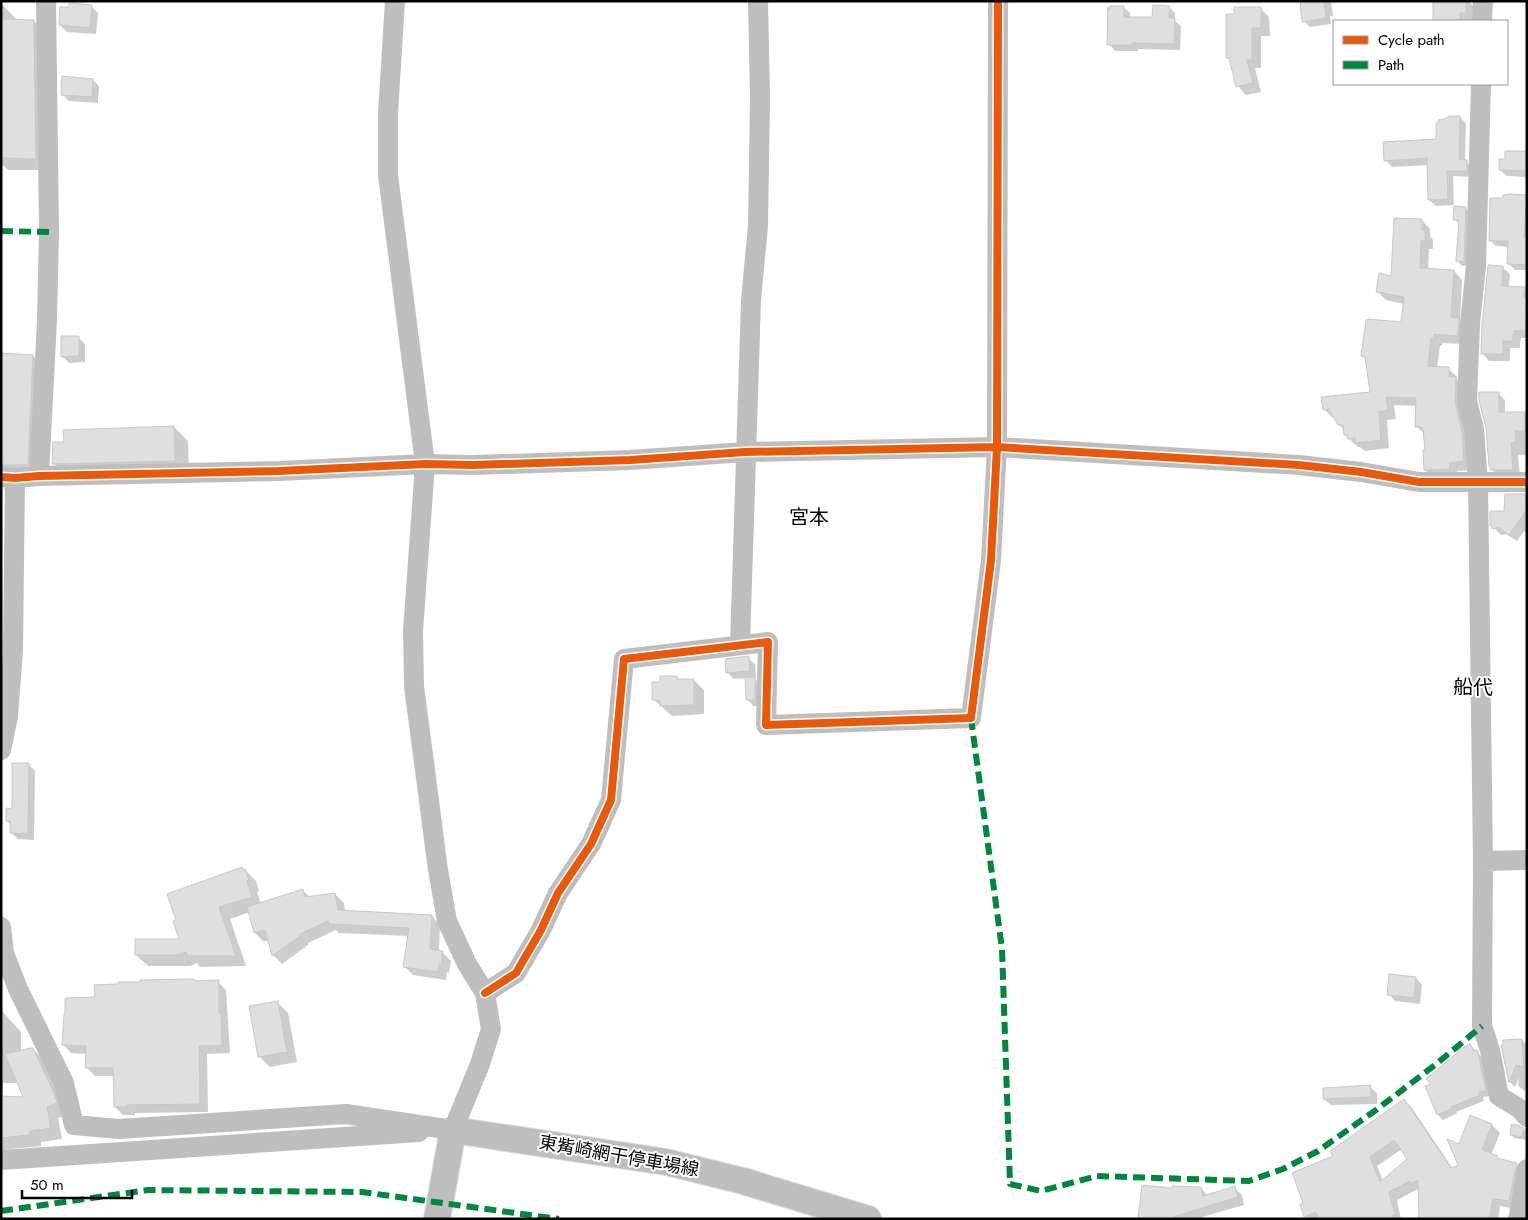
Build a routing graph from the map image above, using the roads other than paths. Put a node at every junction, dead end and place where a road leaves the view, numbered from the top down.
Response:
1 (46, 1) edge
2 (395, 1) edge
3 (758, 1) edge
4 (998, 1) edge
5 (1483, 1) edge
6 (1482, 20) edge
7 (1480, 85) edge
8 (997, 447) junction
9 (745, 452) junction
10 (425, 464) junction
11 (39, 476) junction
12 (8, 477) edge
13 (1527, 482) edge
14 (1478, 483) junction
15 (740, 645) junction
16 (1, 750) edge
17 (1527, 860) edge
18 (1483, 861) junction
19 (1, 926) edge
20 (485, 992) junction
21 (1527, 1117) edge
22 (453, 1130) junction
23 (1, 1160) edge
24 (1527, 1169) edge
25 (437, 1219) edge
26 (868, 1219) edge
27 (1518, 1219) edge

1 - 11 street
2 - 10 street
3 - 9 street
4 - 8 street
5 - 6 street
7 - 14 street
8 - 9 street
8 - 14 street
8 - 15 street
9 - 10 street
9 - 15 street
10 - 11 street
10 - 20 street
11 - 12 street
12 - 16 street
13 - 14 street
14 - 18 street
15 - 20 street
17 - 18 street
18 - 21 street
19 - 22 street
20 - 22 street
22 - 23 street
22 - 25 main road
22 - 26 main road, 東觜崎網干停車場線
24 - 27 street

